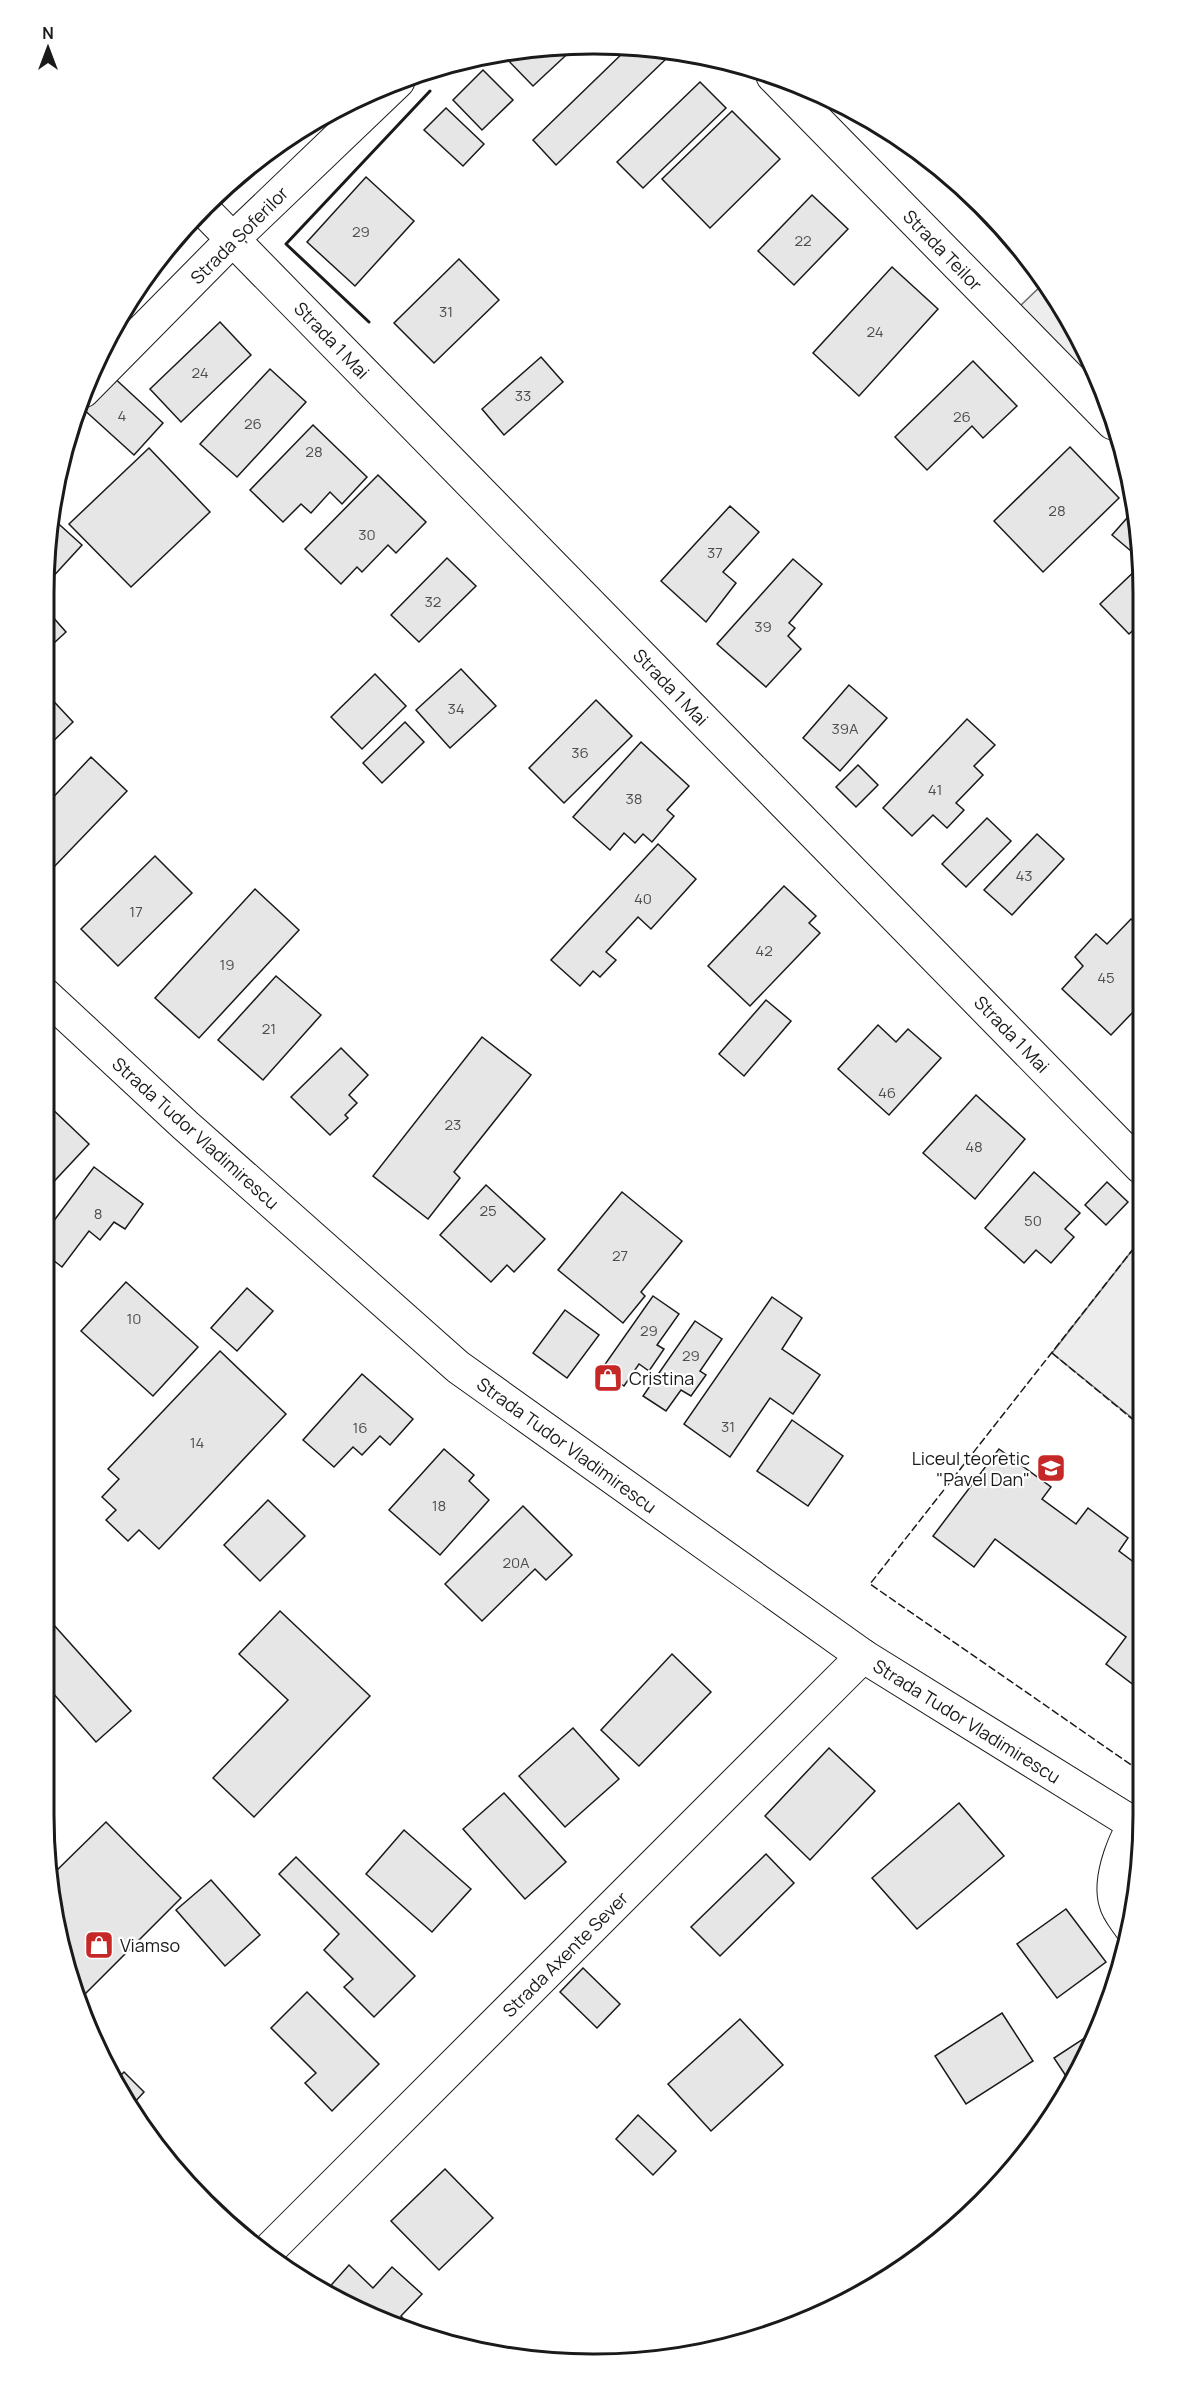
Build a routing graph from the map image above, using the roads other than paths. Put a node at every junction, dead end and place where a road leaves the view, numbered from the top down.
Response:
1 (787, 90) edge
2 (380, 98) edge
3 (209, 215) edge
4 (233, 239) junction
5 (102, 371) edge
6 (1100, 410) edge
7 (54, 1003) edge
8 (1133, 1159) edge
9 (863, 1656) junction
10 (1133, 1819) edge
11 (1132, 1839) edge
12 (1124, 1916) edge
13 (272, 2247) edge

1 - 6 street, Strada Teilor
2 - 4 street, Strada Șoferilor
3 - 4 street, Strada 1 Mai
4 - 5 street, Strada Șoferilor
4 - 8 street, Strada 1 Mai
7 - 9 street, Strada Tudor Vladimirescu
9 - 10 street, Strada Tudor Vladimirescu
9 - 13 street, Strada Axente Sever
11 - 12 street

